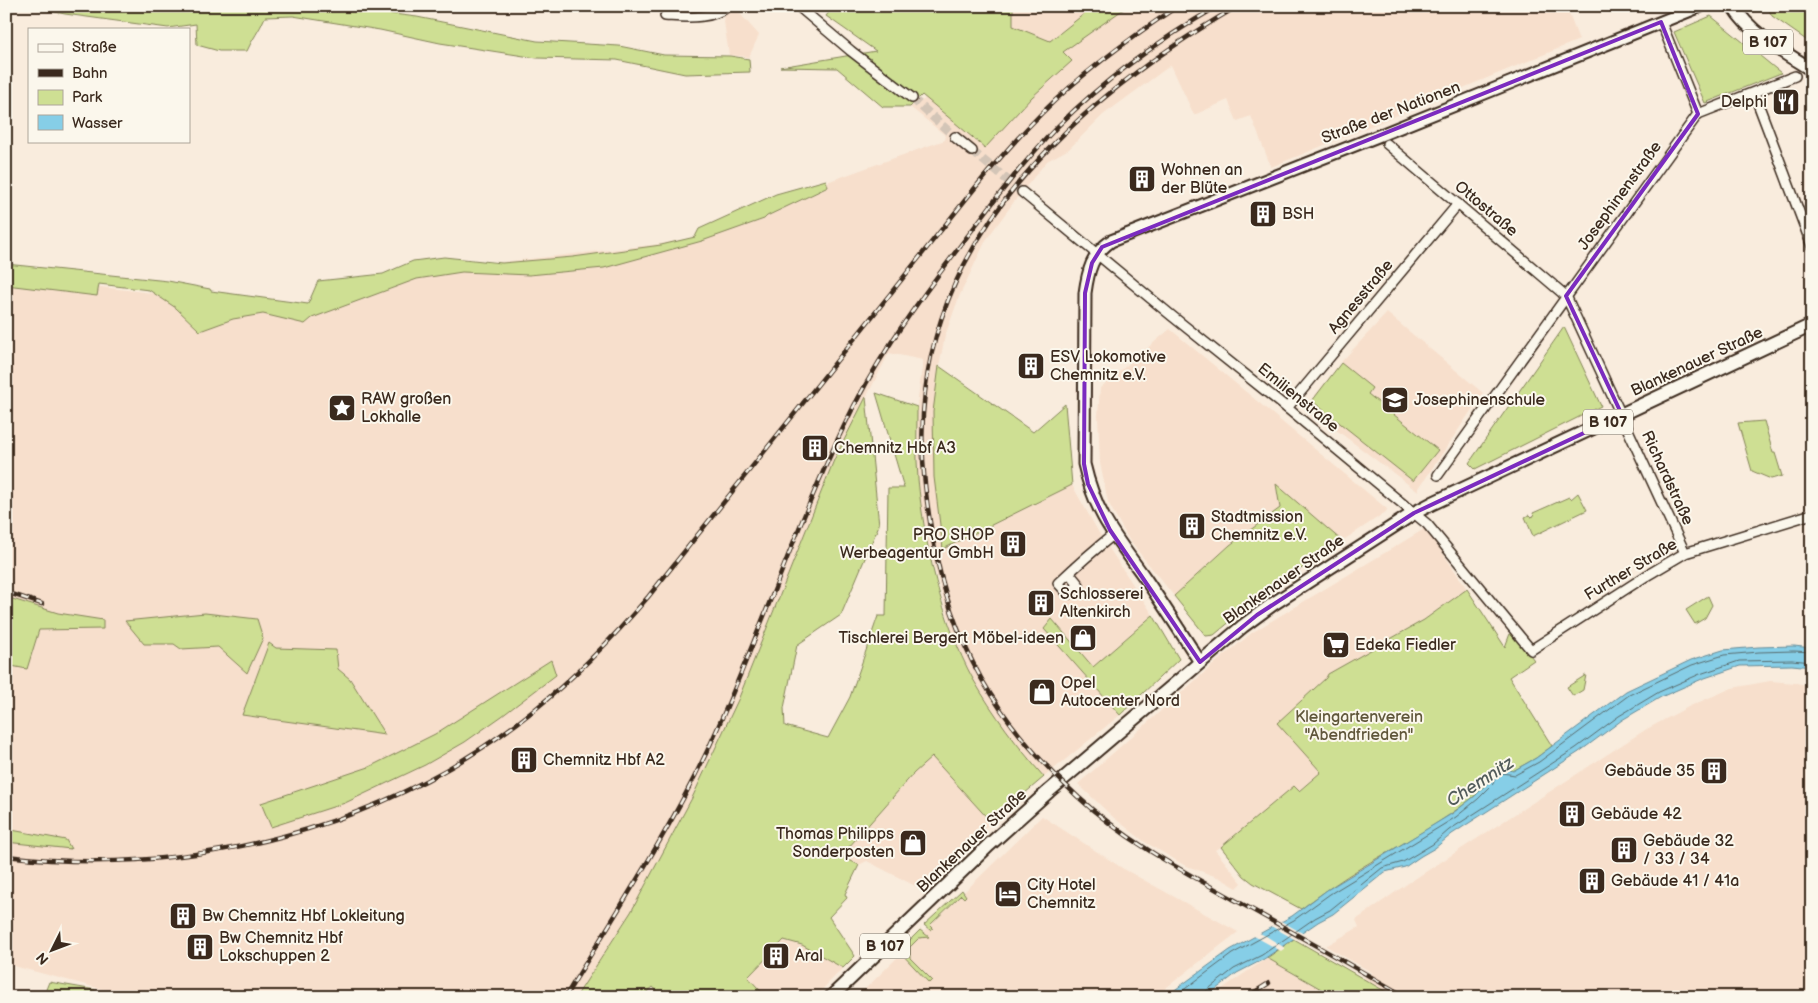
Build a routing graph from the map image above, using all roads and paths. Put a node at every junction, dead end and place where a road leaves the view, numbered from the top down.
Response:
1 (728, 6) edge
2 (798, 6) edge
3 (1701, 6) edge
4 (1733, 6) edge
5 (666, 16) dead end
6 (1660, 22) junction
7 (1812, 70) edge
8 (1795, 76) dead end
9 (1754, 92) junction
10 (912, 98) tunnel mouth
11 (1698, 114) junction
12 (956, 137) tunnel mouth
13 (1387, 144) dead end
14 (972, 151) tunnel mouth
15 (1022, 192) tunnel mouth
16 (1458, 204) junction
17 (1812, 246) edge
18 (1097, 254) junction
19 (1566, 296) junction
20 (1812, 325) edge
21 (1287, 408) junction
22 (1622, 415) junction
23 (1438, 475) dead end
24 (1414, 513) junction
25 (1812, 514) edge
26 (1113, 535) junction
27 (1685, 553) junction
28 (1069, 573) dead end
29 (1531, 650) joint
30 (1200, 662) junction
31 (831, 997) edge

1 - 5 street
2 - 10 street
3 - 6 main road, Straße der Nationen
4 - 7 main road, B 107
6 - 11 street
6 - 18 main road, Straße der Nationen
8 - 9 street
9 - 11 street
9 - 17 street
11 - 19 street, Josephinenstraße
12 - 14 street
13 - 16 street, Ottostraße
15 - 18 street, Emilienstraße
16 - 19 street, Ottostraße
16 - 21 street, Agnesstraße
18 - 21 street, Emilienstraße
18 - 26 main road
19 - 22 street, Richardstraße
19 - 23 street, Josephinenstraße
20 - 22 main road, Blankenauer Straße / B 107
21 - 24 street, Emilienstraße
22 - 24 main road, Blankenauer Straße / B 107
22 - 27 street, Richardstraße
24 - 29 street, Emilienstraße
24 - 30 main road, Blankenauer Straße / B 107
25 - 27 street, Further Straße
26 - 28 street
26 - 30 main road
27 - 29 street, Further Straße
30 - 31 main road, Blankenauer Straße / B 107

